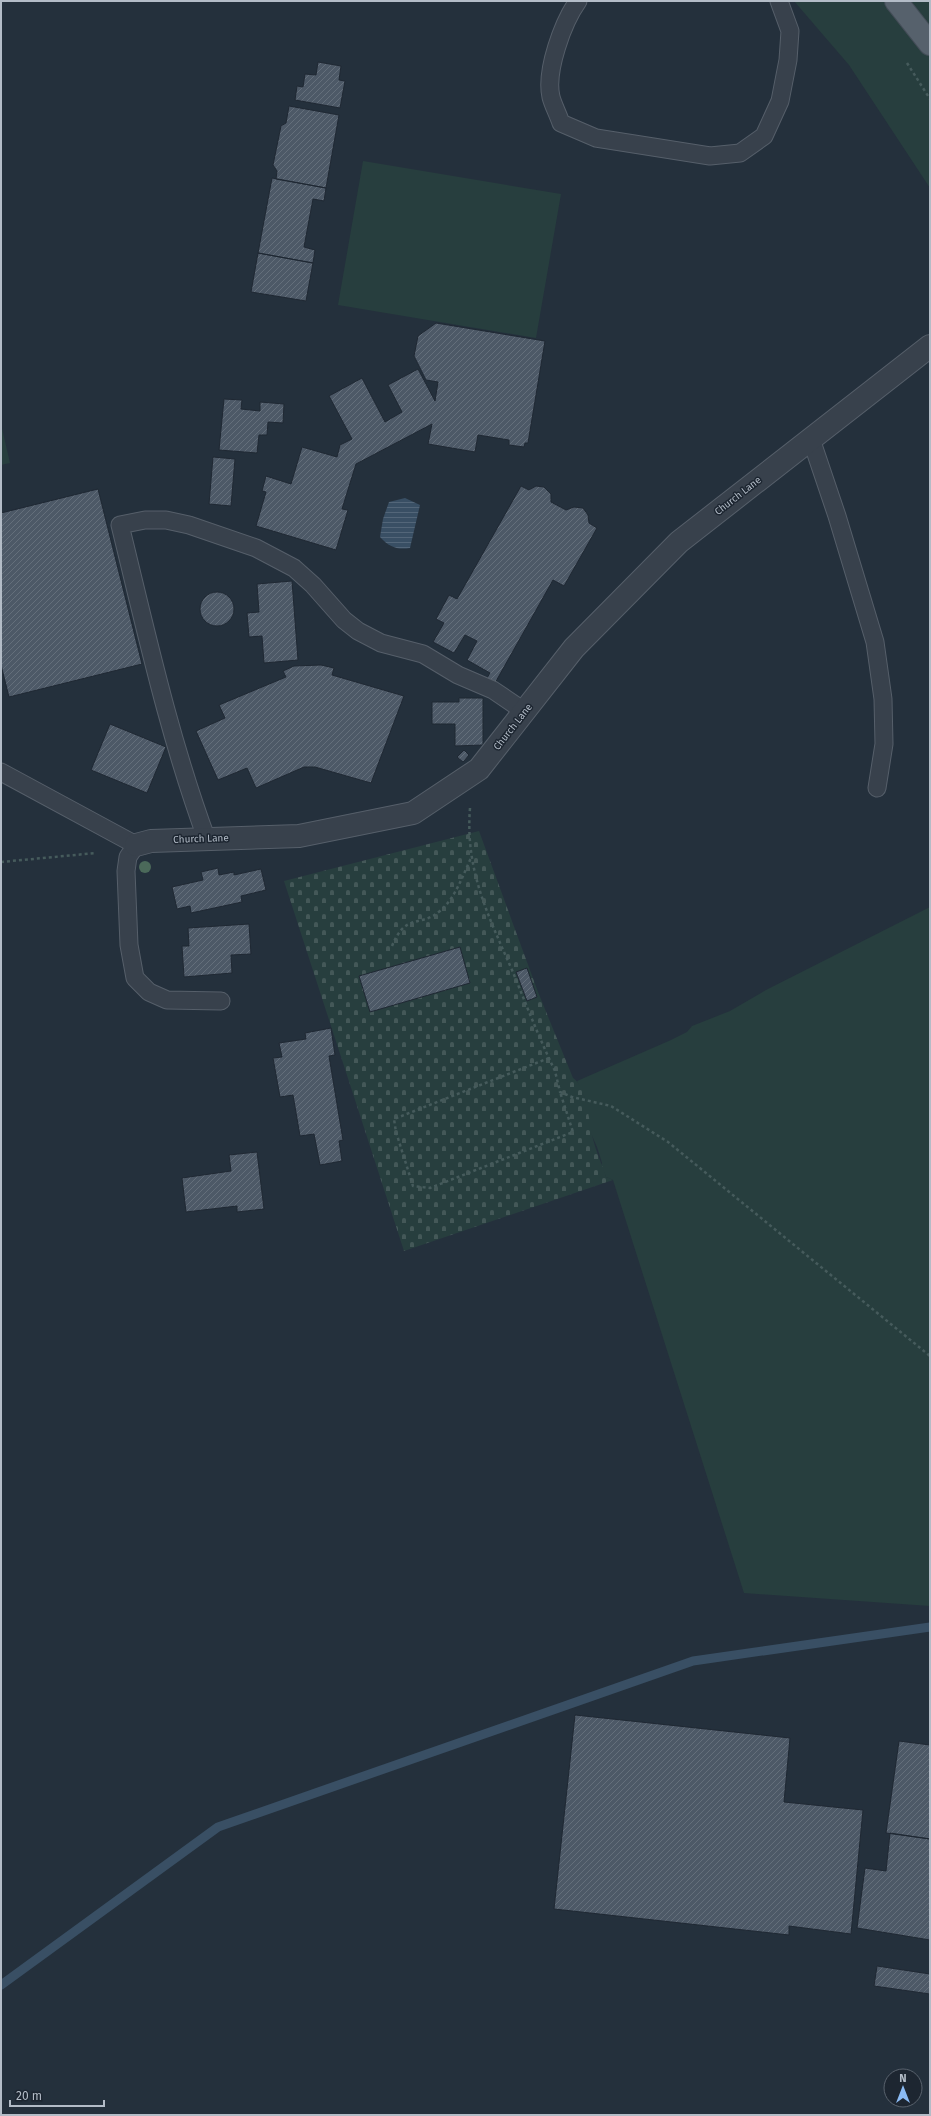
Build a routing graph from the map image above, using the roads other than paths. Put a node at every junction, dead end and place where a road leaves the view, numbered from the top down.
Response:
1 (578, 1) edge
2 (779, 1) edge
3 (896, 1) edge
4 (930, 44) edge
5 (930, 346) edge
6 (810, 439) junction
7 (524, 712) junction
8 (1, 772) edge
9 (877, 788) dead end
10 (207, 840) junction
11 (136, 845) junction
12 (221, 1001) dead end

1 - 2 lane
3 - 4 main road
5 - 6 street, Church Lane
6 - 7 street, Church Lane
6 - 9 lane
7 - 10 street, Church Lane
7 - 10 lane
8 - 11 lane
10 - 11 street, Church Lane
11 - 12 lane

